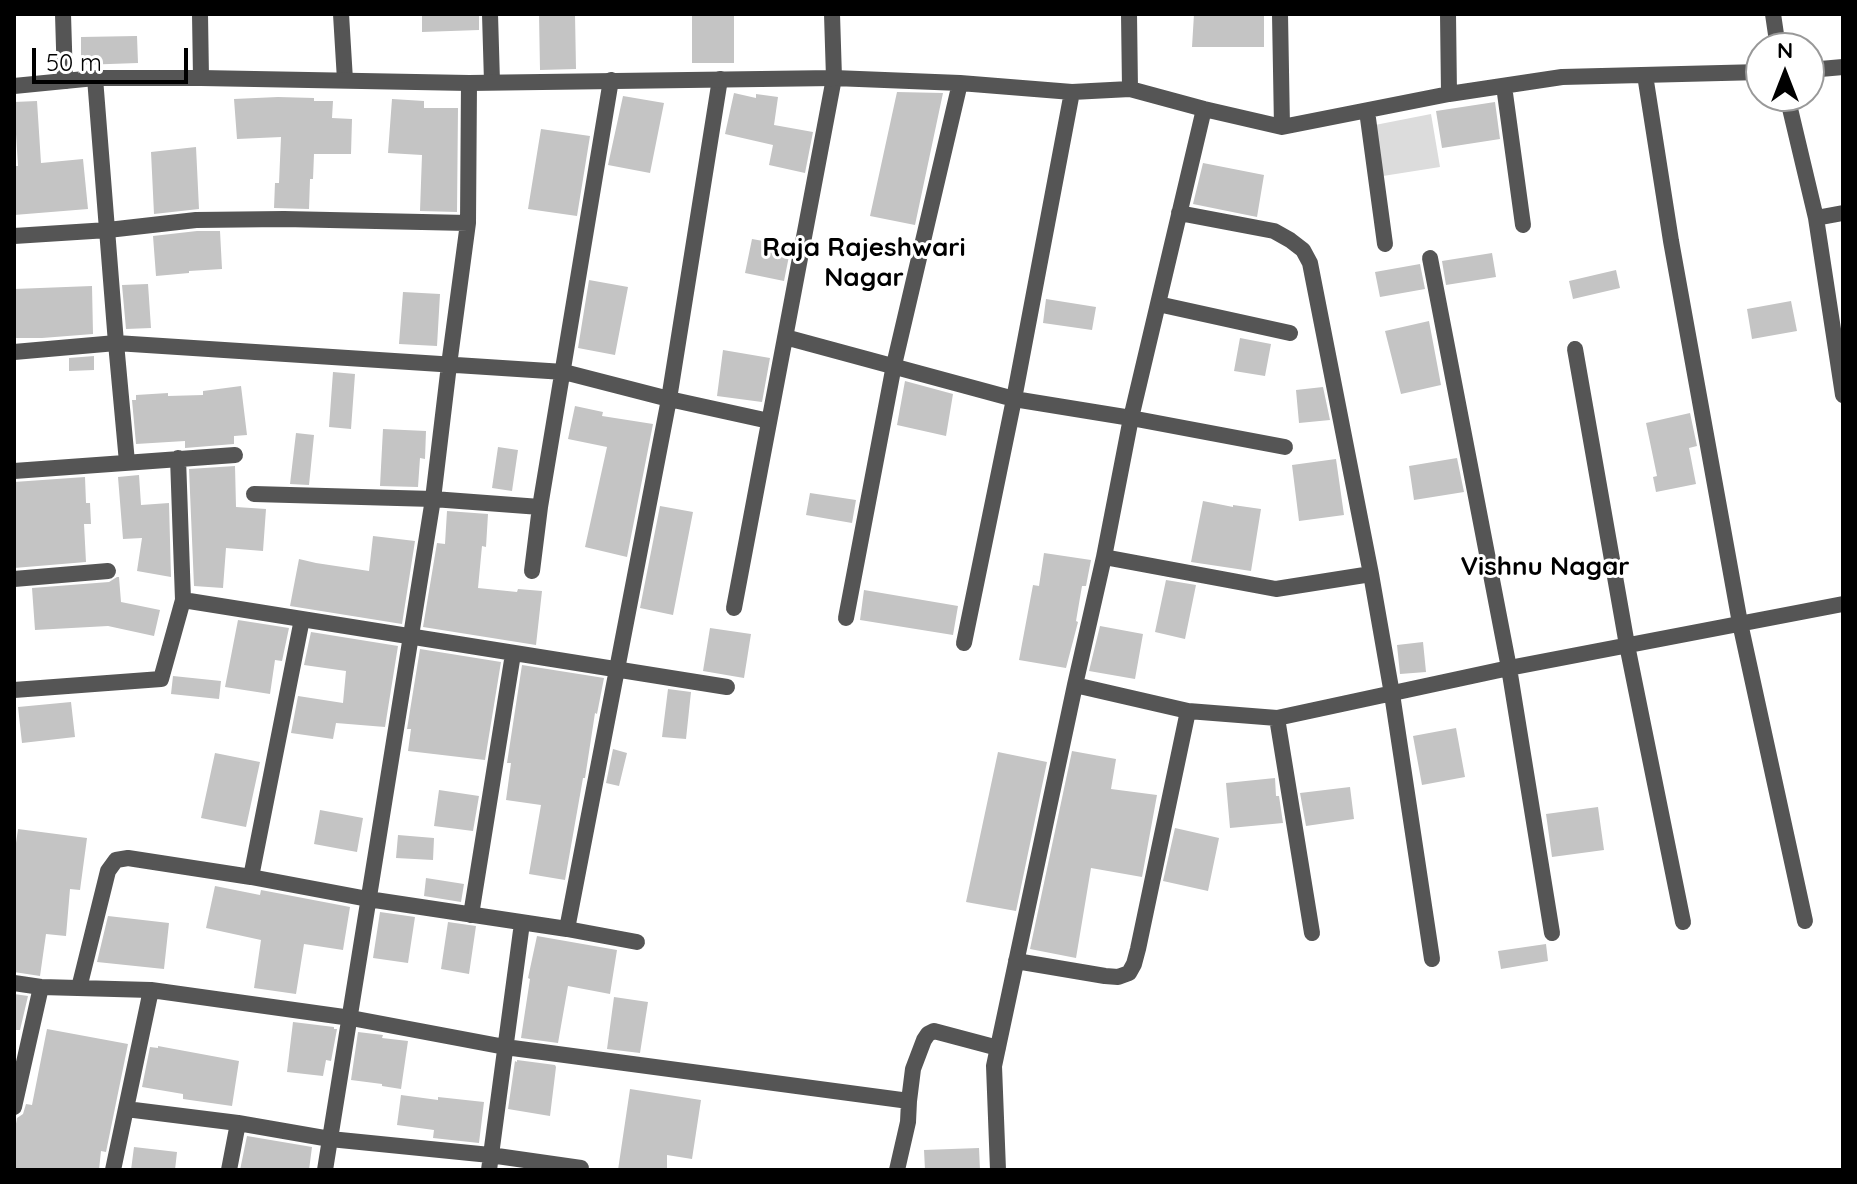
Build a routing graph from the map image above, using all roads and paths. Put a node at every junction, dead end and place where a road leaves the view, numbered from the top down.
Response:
1 (63, 14) edge
2 (200, 14) edge
3 (341, 14) edge
4 (490, 14) edge
5 (832, 14) edge
6 (1129, 14) edge
7 (1280, 14) edge
8 (1448, 14) edge
9 (1745, 72) edge
10 (1645, 75) junction
11 (95, 78) junction
12 (201, 78) junction
13 (834, 78) junction
14 (720, 79) junction
15 (345, 80) junction
16 (611, 80) junction
17 (65, 81) junction
18 (492, 82) junction
19 (469, 83) junction
20 (960, 83) junction
21 (14, 86) edge
22 (1504, 86) junction
23 (1130, 89) junction
24 (1072, 92) junction
25 (1449, 94) junction
26 (1204, 109) junction
27 (1367, 111) junction
28 (1791, 112) edge
29 (1282, 127) junction
30 (1179, 213) junction
31 (1843, 213) edge
32 (1816, 218) junction
33 (468, 223) junction
34 (1523, 225) dead end
35 (108, 230) junction
36 (14, 236) edge
37 (1385, 244) dead end
38 (1430, 258) dead end
39 (1158, 304) junction
40 (1290, 333) dead end
41 (785, 337) junction
42 (116, 343) junction
43 (1575, 349) dead end
44 (14, 352) edge
45 (449, 365) junction
46 (894, 365) junction
47 (564, 372) junction
48 (1843, 395) edge
49 (669, 399) junction
50 (1014, 399) junction
51 (1131, 418) junction
52 (769, 421) junction
53 (1285, 447) dead end
54 (235, 455) dead end
55 (178, 458) junction
56 (127, 462) junction
57 (14, 471) edge
58 (254, 494) dead end
59 (433, 499) junction
60 (540, 507) junction
61 (1104, 557) junction
62 (108, 571) dead end
63 (532, 571) dead end
64 (1371, 574) junction
65 (14, 579) edge
66 (183, 600) junction
67 (1843, 604) edge
68 (734, 608) dead end
69 (846, 618) dead end
70 (302, 619) junction
71 (1740, 623) junction
72 (411, 637) junction
73 (964, 643) dead end
74 (1627, 645) junction
75 (513, 654) junction
76 (1509, 668) junction
77 (618, 670) junction
78 (1075, 685) junction
79 (727, 687) dead end
80 (14, 690) edge
81 (1392, 694) junction
82 (1188, 711) junction
83 (1277, 718) junction
84 (251, 877) junction
85 (368, 899) junction
86 (471, 915) junction
87 (1805, 921) dead end
88 (1683, 922) dead end
89 (522, 923) junction
90 (567, 929) junction
91 (1312, 933) dead end
92 (1552, 933) dead end
93 (637, 942) dead end
94 (1432, 959) dead end
95 (1016, 961) junction
96 (14, 983) edge
97 (41, 987) junction
98 (79, 988) junction
99 (151, 990) junction
100 (351, 1018) junction
101 (505, 1047) junction
102 (998, 1048) junction
103 (909, 1101) junction
104 (14, 1107) edge
105 (126, 1109) junction
106 (238, 1123) junction
107 (330, 1139) junction
108 (489, 1162) edge
109 (581, 1168) dead end
110 (113, 1170) edge
111 (229, 1170) edge
112 (325, 1170) edge
113 (897, 1170) edge
114 (998, 1170) edge

1 - 17 street
2 - 12 street
3 - 15 street
4 - 18 street
5 - 13 street
6 - 23 street
7 - 29 street
8 - 25 street
9 - 10 street
10 - 22 street
10 - 71 street
11 - 12 street
11 - 17 street
11 - 35 street
12 - 15 street
13 - 14 street
13 - 20 street
13 - 41 street
14 - 16 street
14 - 49 street
15 - 19 street
16 - 18 street
16 - 47 street
17 - 21 street
18 - 19 street
19 - 33 street
20 - 24 street
20 - 46 street
22 - 25 street
22 - 34 street
23 - 24 street
23 - 26 street
24 - 50 street
25 - 27 street
26 - 29 street
26 - 30 street
27 - 29 street
27 - 37 street
28 - 32 street
30 - 39 street
30 - 64 street
31 - 32 street
32 - 48 street
33 - 35 street
33 - 45 street
35 - 36 street
35 - 42 street
38 - 76 street
39 - 40 street
39 - 51 street
41 - 46 street
41 - 52 street
42 - 44 street
42 - 45 street
42 - 56 street
43 - 74 street
45 - 47 street
45 - 59 street
46 - 50 street
46 - 69 street
47 - 49 street
47 - 60 street
49 - 52 street
49 - 77 street
50 - 51 street
50 - 73 street
51 - 53 street
51 - 61 street
52 - 68 street
54 - 55 street
55 - 56 street
55 - 66 street
56 - 57 street
58 - 59 street
59 - 60 street
59 - 72 street
60 - 63 street
61 - 64 street
61 - 78 street
62 - 65 street
64 - 81 street
66 - 70 street
66 - 80 street
67 - 71 street
70 - 72 street
70 - 84 street
71 - 74 street
71 - 87 street
72 - 75 street
72 - 85 street
74 - 76 street
74 - 88 street
75 - 77 street
75 - 86 street
76 - 81 street
76 - 92 street
77 - 79 street
77 - 90 street
78 - 82 street
78 - 95 street
81 - 83 street
81 - 94 street
82 - 83 street
82 - 95 street
83 - 91 street
84 - 85 street
84 - 98 street
85 - 86 street
85 - 100 street
86 - 89 street
89 - 90 street
89 - 101 street
90 - 93 street
95 - 102 street
96 - 97 street
97 - 98 street
97 - 104 street
98 - 99 street
99 - 100 street
99 - 105 street
100 - 101 street
100 - 107 street
101 - 103 street
101 - 108 street
102 - 103 street
102 - 114 street
103 - 113 street
105 - 106 street
105 - 110 street
106 - 107 street
106 - 111 street
107 - 108 street
107 - 112 street
108 - 109 street

